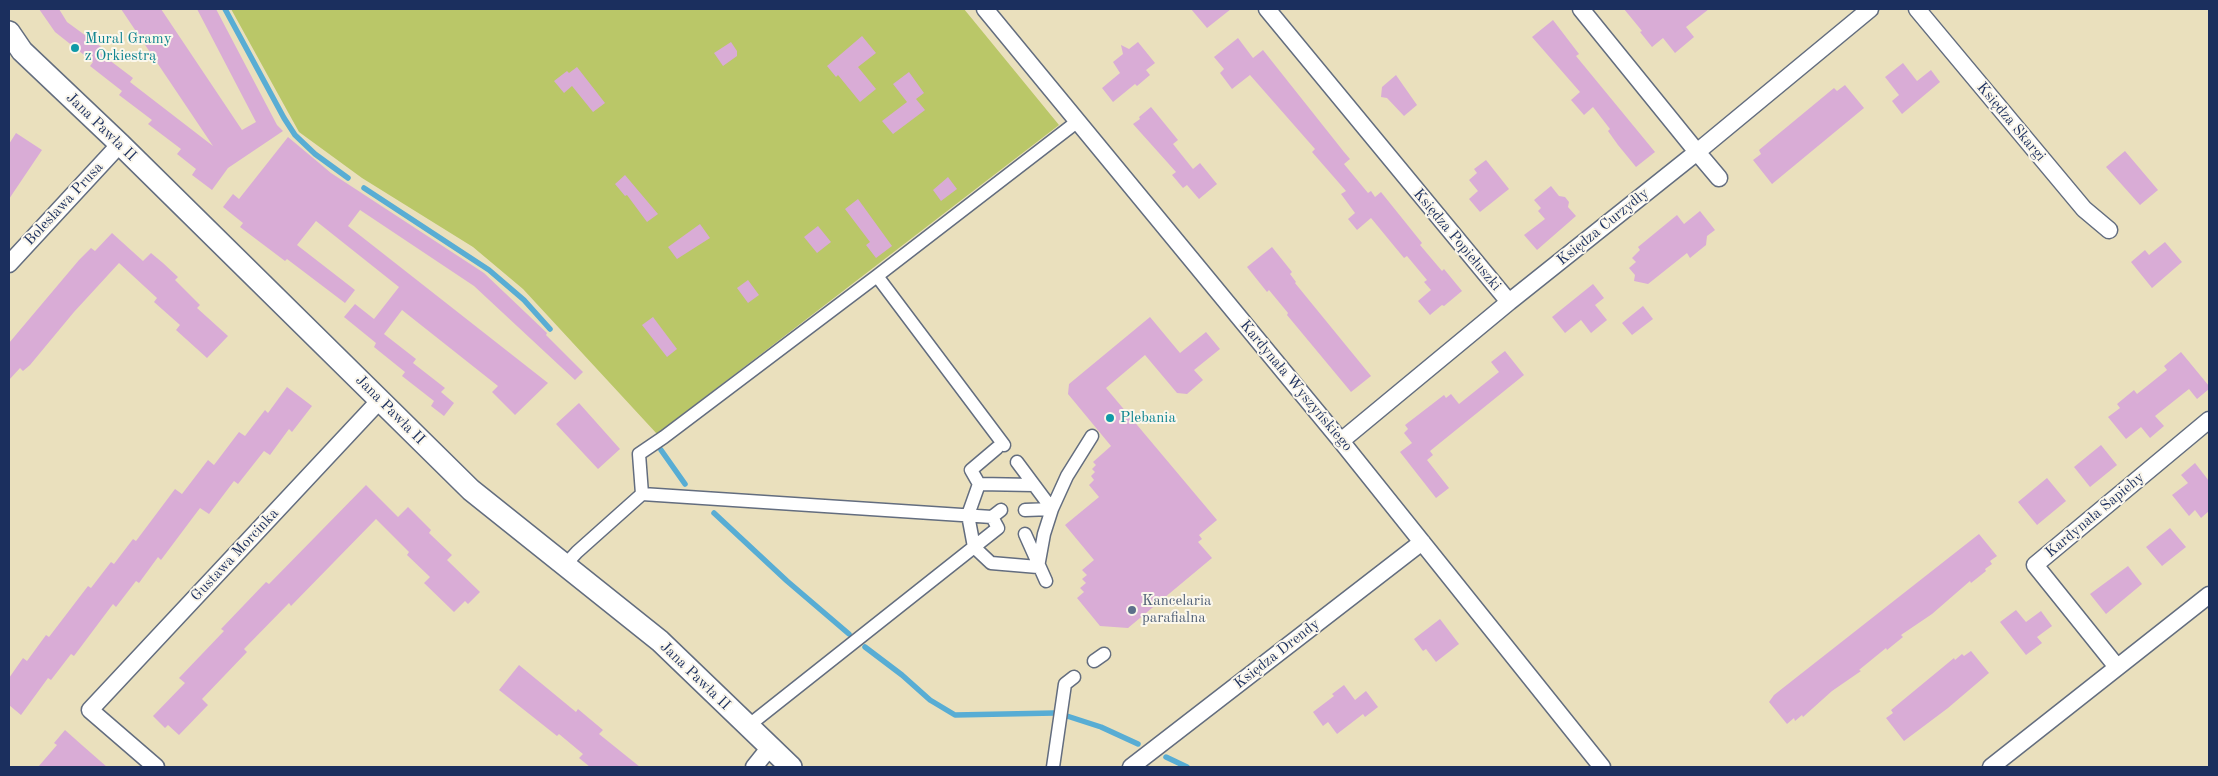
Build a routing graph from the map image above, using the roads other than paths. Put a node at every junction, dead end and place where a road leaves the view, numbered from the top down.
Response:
1 (985, 9) edge
2 (1267, 9) edge
3 (1581, 9) edge
4 (1870, 9) edge
5 (1918, 9) edge
6 (9, 32) edge
7 (1078, 121) junction
8 (120, 144) junction
9 (1698, 152) junction
10 (1719, 178) dead end
11 (2109, 230) dead end
12 (9, 264) edge
13 (877, 276) junction
14 (1509, 302) junction
15 (380, 400) junction
16 (2209, 420) edge
17 (1092, 436) dead end
18 (1341, 441) junction
19 (1017, 462) dead end
20 (979, 484) junction
21 (1034, 485) junction
22 (642, 494) junction
23 (1052, 509) junction
24 (1025, 510) dead end
25 (968, 515) junction
26 (1025, 534) dead end
27 (1422, 542) junction
28 (974, 547) junction
29 (565, 565) junction
30 (1038, 567) junction
31 (1046, 581) dead end
32 (2209, 595) edge
33 (2117, 667) junction
34 (1074, 677) dead end
35 (748, 726) junction
36 (770, 747) junction
37 (156, 767) edge
38 (754, 767) edge
39 (791, 767) edge
40 (1053, 767) edge
41 (1131, 767) edge
42 (1602, 767) edge
43 (1991, 767) edge

1 - 7 street, Kardynała Wyszyńskiego
2 - 14 street, Księdza Popiełuszki
3 - 9 street
4 - 9 street, Księdza Curzydły
5 - 11 street, Księdza Skargi
6 - 8 street, Jana Pawła II
7 - 13 street
7 - 18 street, Kardynała Wyszyńskiego
8 - 12 street, Bolesława Prusa
8 - 15 street, Jana Pawła II
9 - 10 street
9 - 14 street, Księdza Curzydły
13 - 20 street
13 - 22 street
14 - 18 street, Księdza Popiełuszki
15 - 29 street, Jana Pawła II
15 - 37 street, Gustawa Morcinka
16 - 33 street, Kardynała Sapiehy
17 - 23 street
18 - 27 street, Kardynała Wyszyńskiego
19 - 21 street
20 - 21 street
20 - 25 street
21 - 23 street
22 - 25 street
22 - 29 street
23 - 24 street
23 - 30 street
25 - 28 street
25 - 28 street
26 - 30 street
27 - 41 street, Księdza Drendy
27 - 42 street, Kardynała Wyszyńskiego
28 - 30 street
28 - 35 street
29 - 35 street, Jana Pawła II
30 - 31 street
32 - 33 street
33 - 43 street
34 - 40 street
35 - 36 street, Jana Pawła II
36 - 38 street
36 - 39 street, Jana Pawła II

